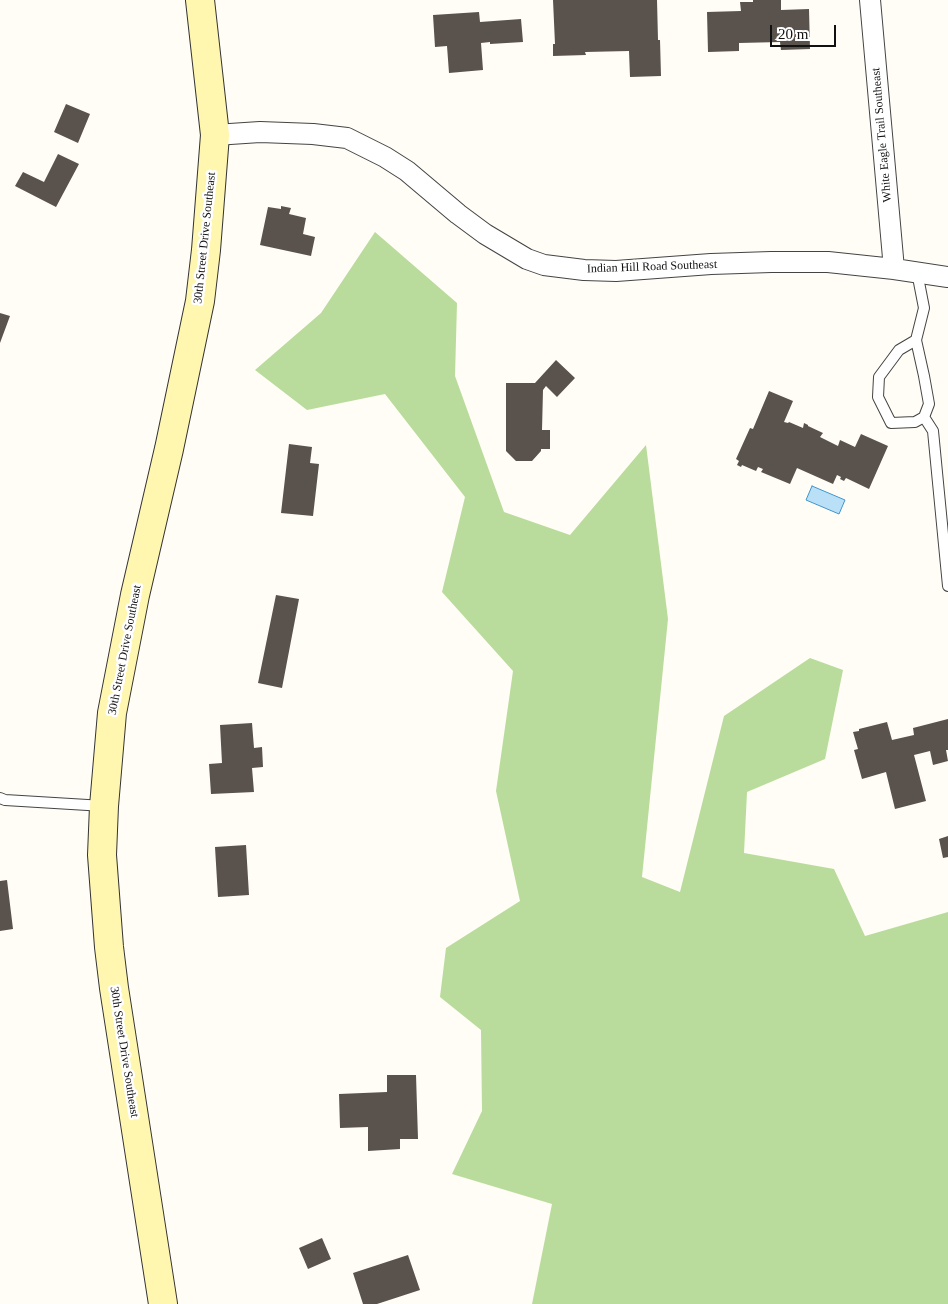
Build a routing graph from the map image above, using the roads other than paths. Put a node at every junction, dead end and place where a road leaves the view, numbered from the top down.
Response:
1 (200, 0) edge
2 (870, 0) edge
3 (215, 135) junction
4 (894, 269) junction
5 (918, 272) junction
6 (948, 277) edge
7 (916, 340) junction
8 (924, 418) junction
9 (948, 586) edge
10 (0, 798) edge
11 (104, 806) junction
12 (163, 1304) edge

1 - 3 main road, 30th Street Drive Southeast
2 - 4 street, White Eagle Trail Southeast
3 - 4 street, Indian Hill Road Southeast
3 - 11 main road, 30th Street Drive Southeast
4 - 5 street, Indian Hill Road Southeast
5 - 6 street, Indian Hill Road Southeast
5 - 7 lane
7 - 8 lane
7 - 8 lane
8 - 9 lane
10 - 11 lane
11 - 12 main road, 30th Street Drive Southeast

